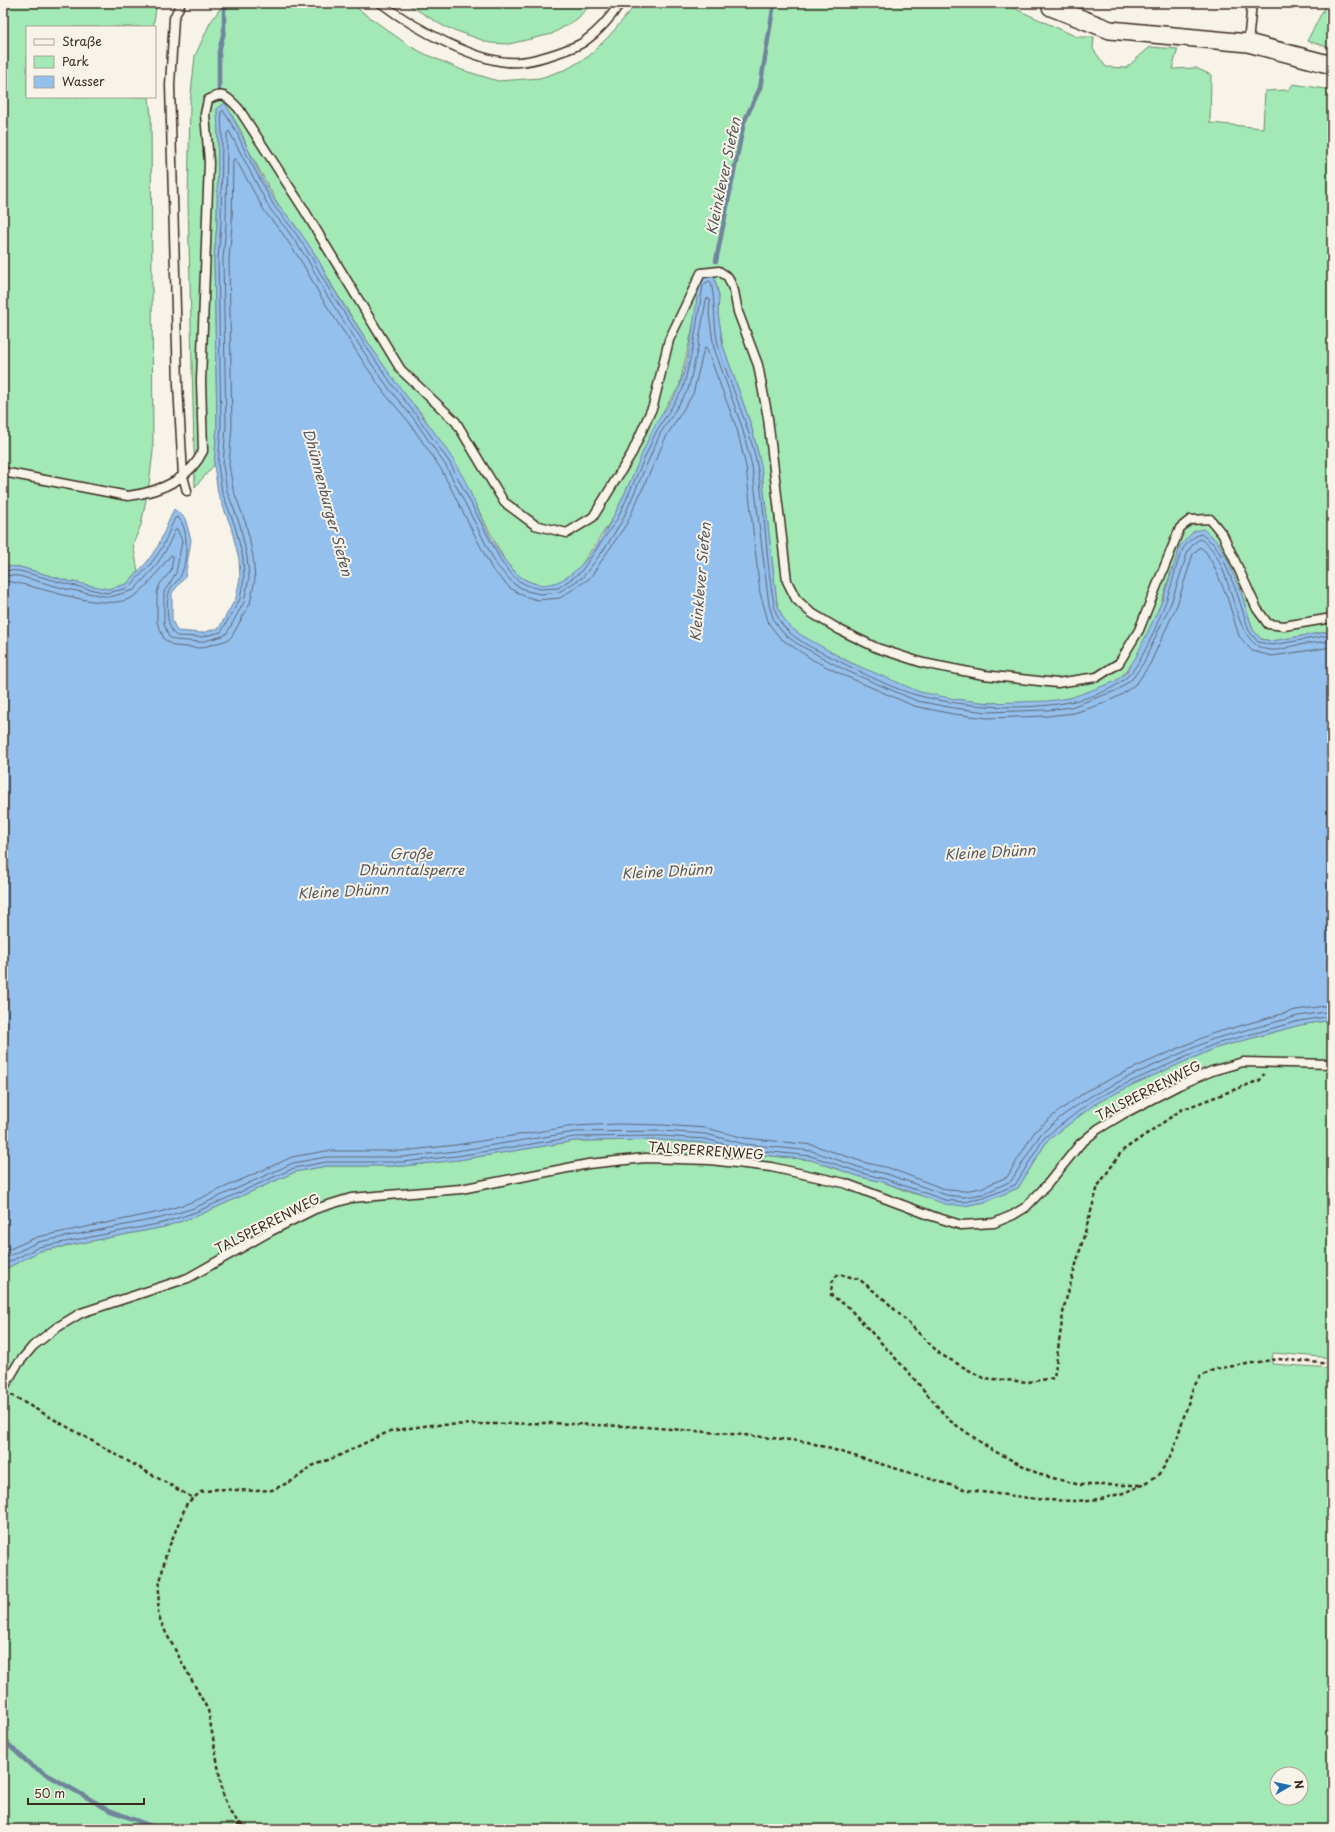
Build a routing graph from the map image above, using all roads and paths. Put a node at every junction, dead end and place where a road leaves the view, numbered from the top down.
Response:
1 (181, 3) edge
2 (381, 3) edge
3 (620, 3) edge
4 (1252, 3) edge
5 (1046, 5) edge
6 (1248, 43) junction
7 (1332, 65) edge
8 (3, 472) edge
9 (182, 476) junction
10 (187, 491) dead end
11 (1332, 618) edge
12 (1273, 1063) junction
13 (1332, 1064) edge
14 (1332, 1364) edge
15 (3, 1389) edge
16 (10, 1394) dead end
17 (1143, 1485) junction
18 (193, 1498) junction
19 (238, 1822) junction
20 (239, 1829) edge
21 (248, 1829) edge

1 - 9 lane
2 - 3 lane
4 - 6 lane
5 - 6 street
6 - 7 street
8 - 9 lane
9 - 10 lane
9 - 11 lane
12 - 13 lane, TALSPERRENWEG
12 - 15 lane, TALSPERRENWEG
12 - 17 path
14 - 17 path
16 - 18 path
17 - 18 path
18 - 19 path
19 - 20 path
19 - 21 path

